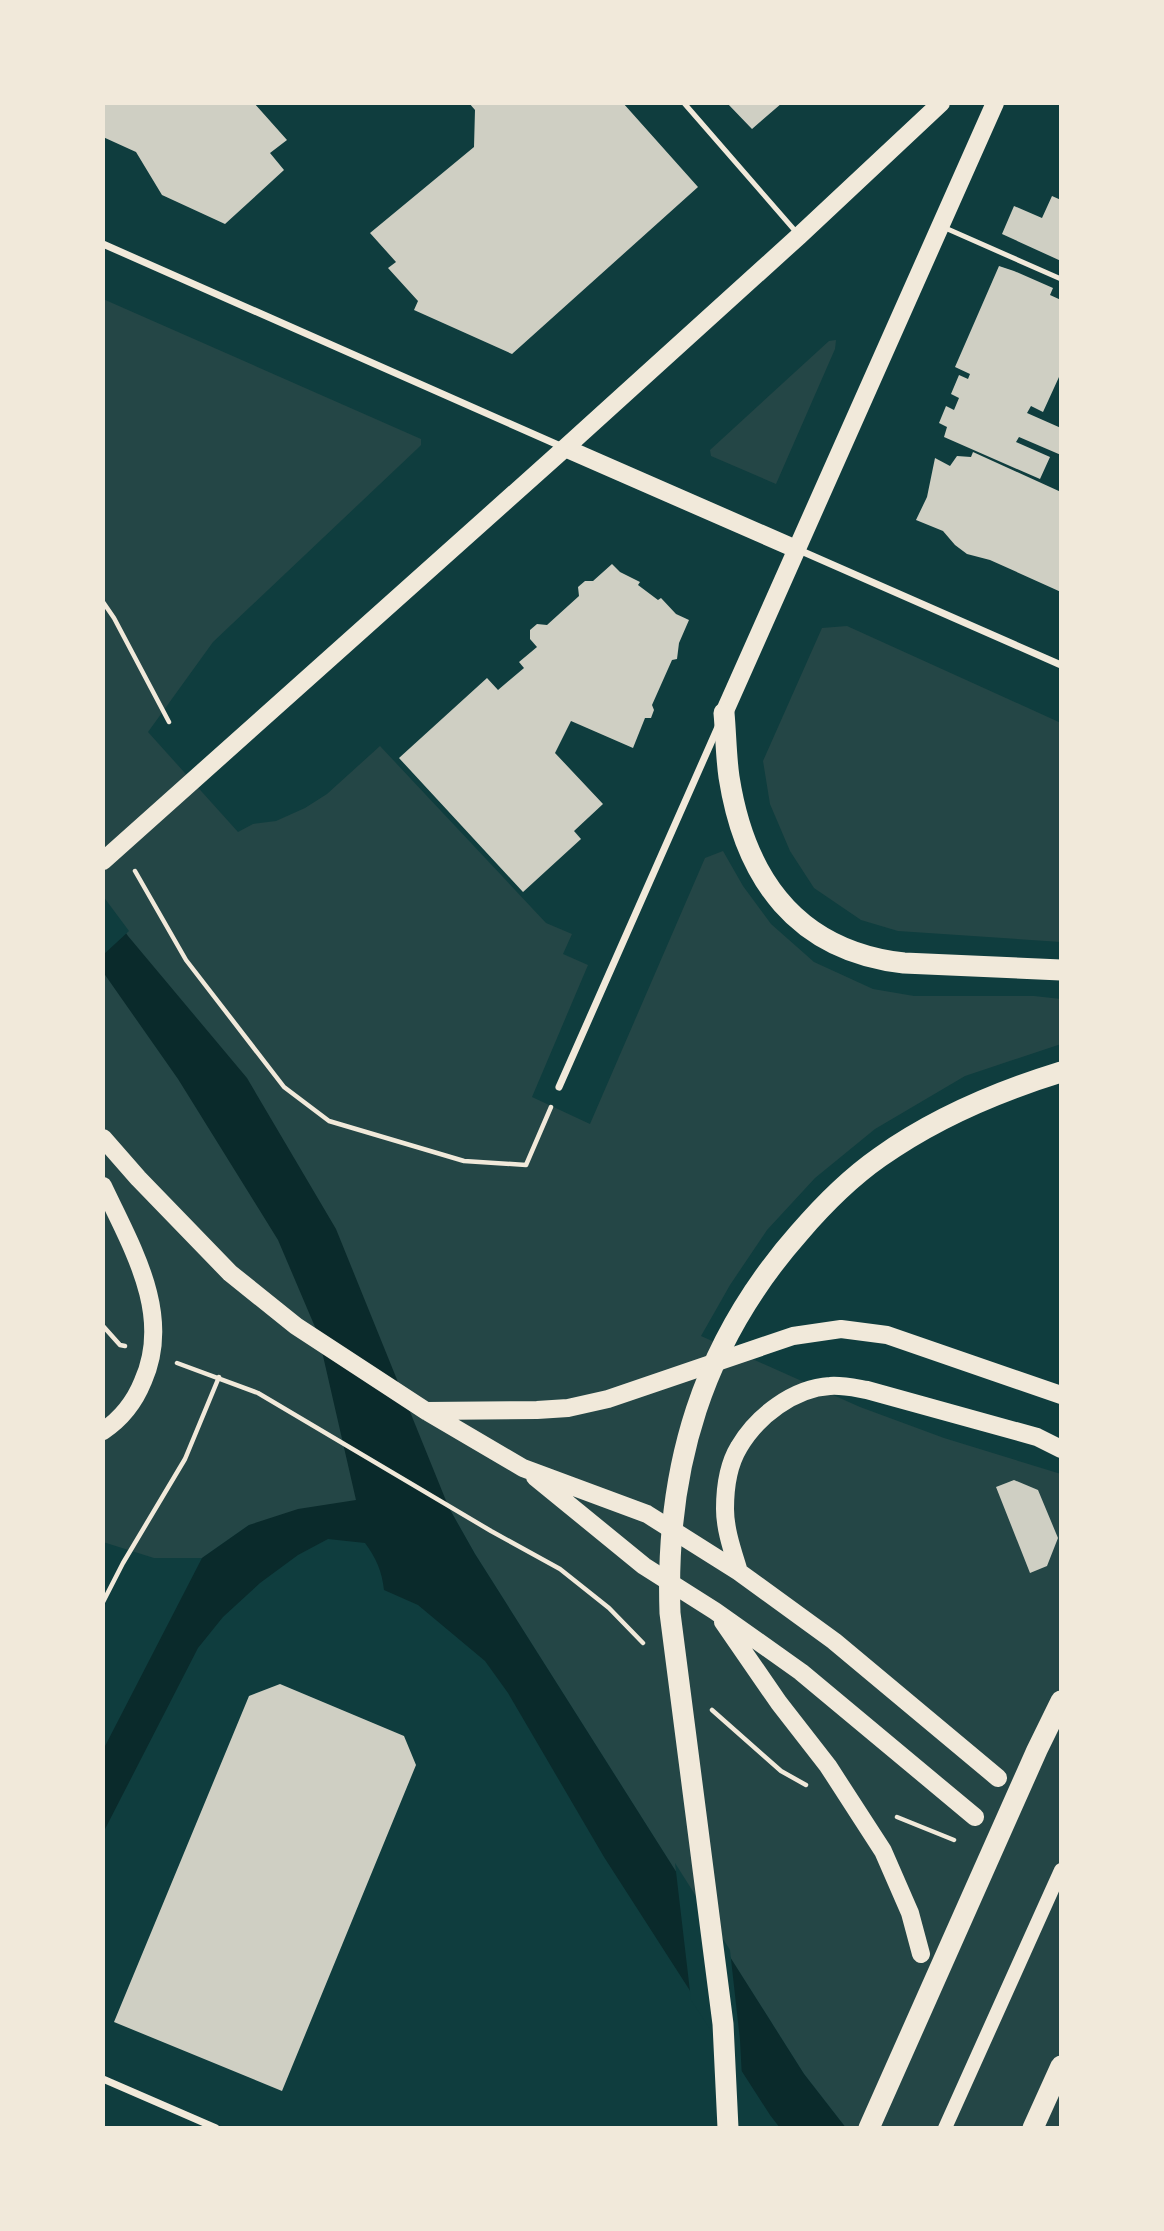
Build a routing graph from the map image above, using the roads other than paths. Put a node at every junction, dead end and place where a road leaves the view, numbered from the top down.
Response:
1 (684, 103) edge
2 (941, 103) edge
3 (995, 103) edge
4 (940, 225) junction
5 (799, 236) junction
6 (103, 244) edge
7 (1061, 279) edge
8 (565, 448) junction
9 (796, 549) junction
10 (1061, 665) edge
11 (724, 713) junction
12 (103, 861) edge
13 (1061, 970) edge
14 (1061, 1072) edge
15 (559, 1087) road end
16 (103, 1138) edge
17 (103, 1186) edge
18 (1061, 1395) edge
19 (426, 1411) junction
20 (103, 1431) edge
21 (1061, 1449) edge
22 (523, 1468) junction
23 (739, 1572) junction
24 (715, 1611) junction
25 (1061, 1701) edge
26 (998, 1777) dead end
27 (975, 1817) dead end
28 (1061, 1870) edge
29 (921, 1954) dead end
30 (1061, 2066) edge
31 (103, 2079) edge
32 (216, 2128) edge
33 (728, 2128) edge
34 (869, 2128) edge
35 (945, 2128) edge
36 (1033, 2128) edge

1 - 5 lane
2 - 5 main road
3 - 4 main road
4 - 7 lane
4 - 9 main road
5 - 8 main road
6 - 8 street
8 - 9 main road
8 - 12 main road
9 - 10 street
9 - 11 main road
11 - 13 highway
11 - 15 street
14 - 33 highway
16 - 19 main road
17 - 20 main road
18 - 19 main road
19 - 22 main road
21 - 23 main road
22 - 23 main road
22 - 24 main road
23 - 26 main road
24 - 27 main road
24 - 29 main road
25 - 34 highway
28 - 35 main road
30 - 36 highway
31 - 32 street

